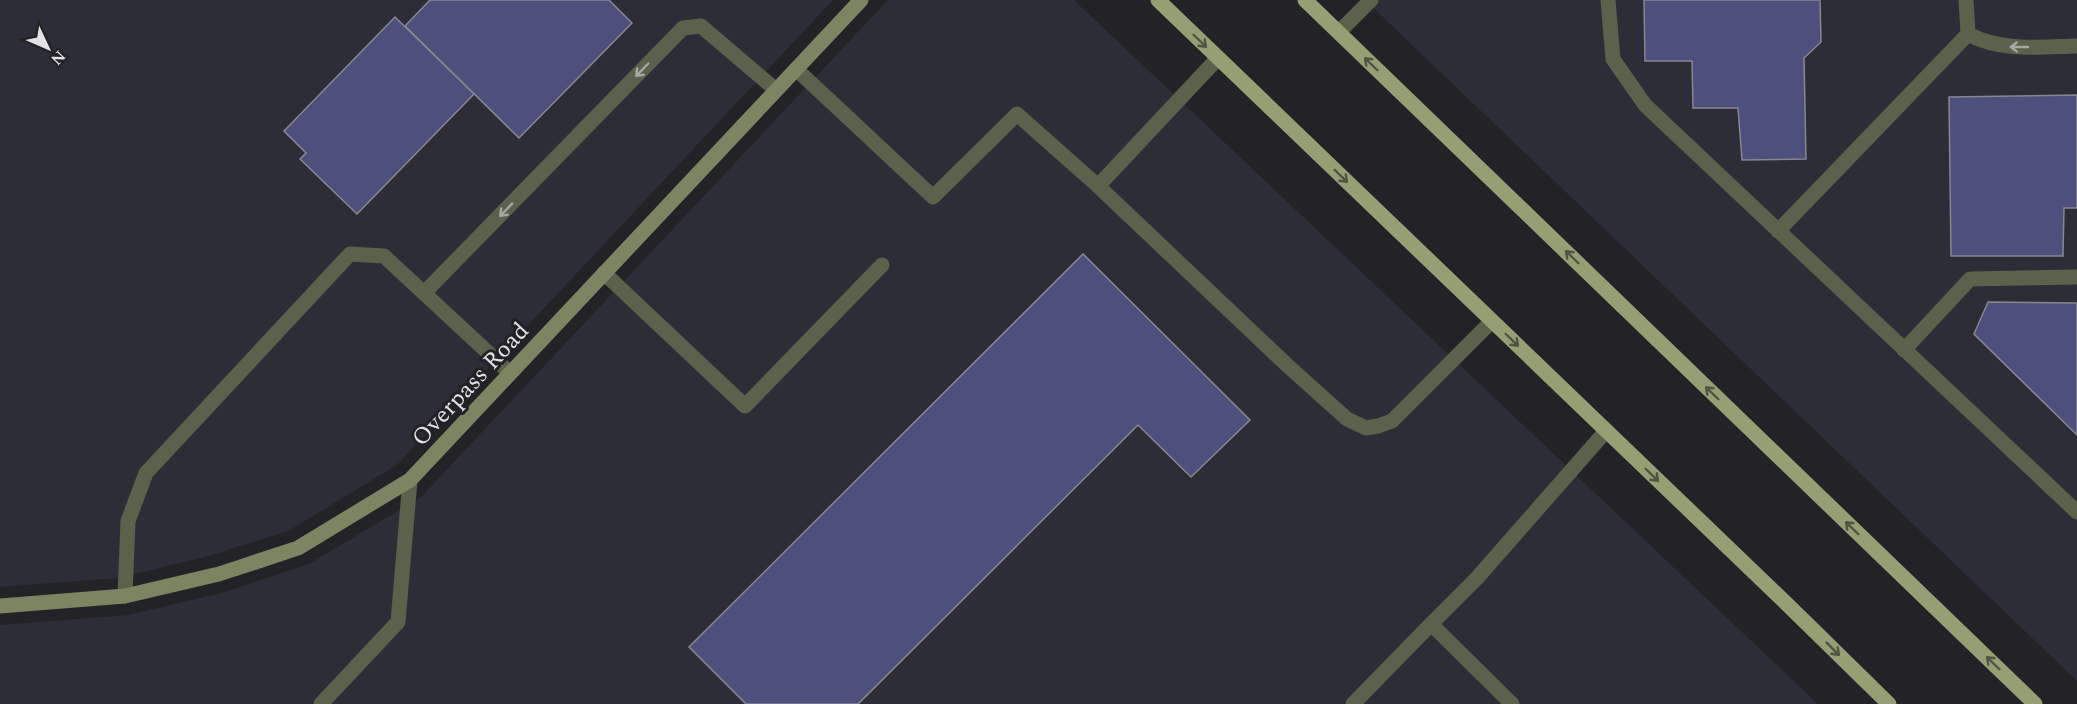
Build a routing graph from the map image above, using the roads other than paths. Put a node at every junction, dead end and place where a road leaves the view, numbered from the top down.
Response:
1 (861, 0) edge
2 (1158, 0) edge
3 (1305, 0) edge
4 (1371, 0) edge
5 (1608, 0) edge
6 (1966, 0) edge
7 (1339, 33) junction
8 (1968, 34) junction
9 (2077, 46) edge
10 (1218, 58) junction
11 (796, 69) junction
12 (776, 90) junction
13 (1098, 186) junction
14 (1778, 231) junction
15 (882, 265) dead end
16 (604, 273) junction
17 (2077, 277) edge
18 (424, 293) junction
19 (1492, 321) junction
20 (1904, 350) junction
21 (510, 373) junction
22 (1606, 431) junction
23 (410, 480) junction
24 (2077, 512) edge
25 (125, 596) junction
26 (0, 606) edge
27 (1431, 624) junction
28 (321, 704) edge
29 (1353, 704) edge
30 (1512, 704) edge
31 (1889, 704) edge
32 (2035, 704) edge

1 - 11 main road, Overpass Road
2 -> 10 main road
3 - 7 main road
4 - 7 lane
5 - 14 lane
6 - 8 lane
32 -> 7 main road
9 -> 8 lane
8 - 14 lane
10 - 13 lane
10 -> 19 main road
11 - 12 main road, Overpass Road
11 - 13 lane
12 - 16 main road, Overpass Road
12 -> 18 lane
13 - 19 lane
14 - 20 lane
15 - 16 lane
16 - 21 main road, Overpass Road
17 - 20 lane
18 - 21 lane
18 - 25 lane
19 -> 22 main road
20 - 24 lane
21 - 23 main road, Overpass Road
22 - 27 lane
22 -> 31 main road
23 - 25 main road, Overpass Road
23 - 28 lane
25 - 26 main road, Overpass Road
27 - 29 lane
27 - 30 lane

